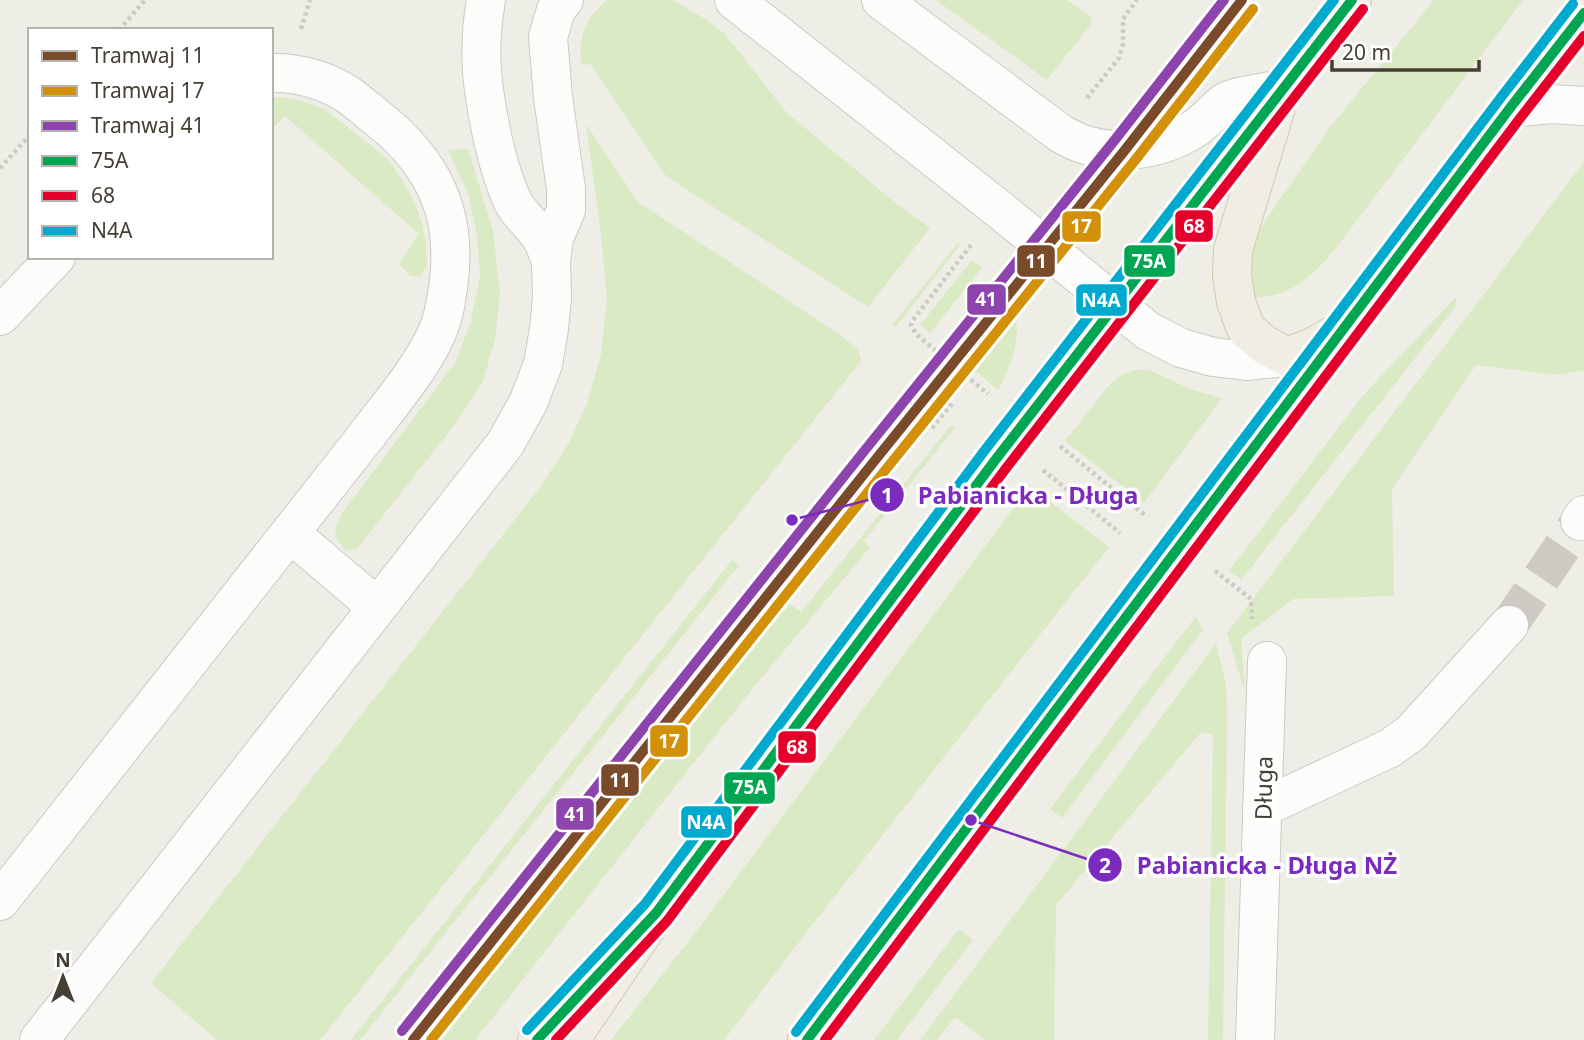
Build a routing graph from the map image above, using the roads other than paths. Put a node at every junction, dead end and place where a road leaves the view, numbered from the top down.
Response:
1 (486, 0) edge
2 (564, 0) edge
3 (734, 0) edge
4 (881, 0) edge
5 (1352, 0) edge
6 (1584, 13) edge
7 (273, 73) edge
8 (1282, 89) junction
9 (1584, 106) edge
10 (1510, 108) junction
11 (54, 259) edge
12 (551, 261) junction
13 (1116, 306) junction
14 (0, 316) edge
15 (1342, 330) junction
16 (1287, 357) junction
17 (290, 533) junction
18 (377, 607) junction
19 (1509, 625) tunnel mouth
20 (1266, 661) road end
21 (1262, 808) junction
22 (0, 901) edge
23 (656, 913) junction
24 (808, 1036) edge
25 (38, 1040) edge
26 (537, 1040) edge
27 (570, 1040) edge
28 (1255, 1040) edge

1 - 12 street
2 - 12 street
3 - 13 street
4 - 8 street
5 - 8 main road
6 - 10 main road
7 - 17 street
8 - 13 main road
8 - 16 main road
9 - 10 street
10 - 15 main road
11 - 14 street
12 - 18 street
13 - 16 street
13 - 23 main road
15 - 16 main road
15 - 24 main road
17 - 18 street
17 - 22 street
18 - 25 street
19 - 21 street
20 - 21 street, Długa
21 - 28 street, Długa
23 - 26 main road
23 - 27 main road

